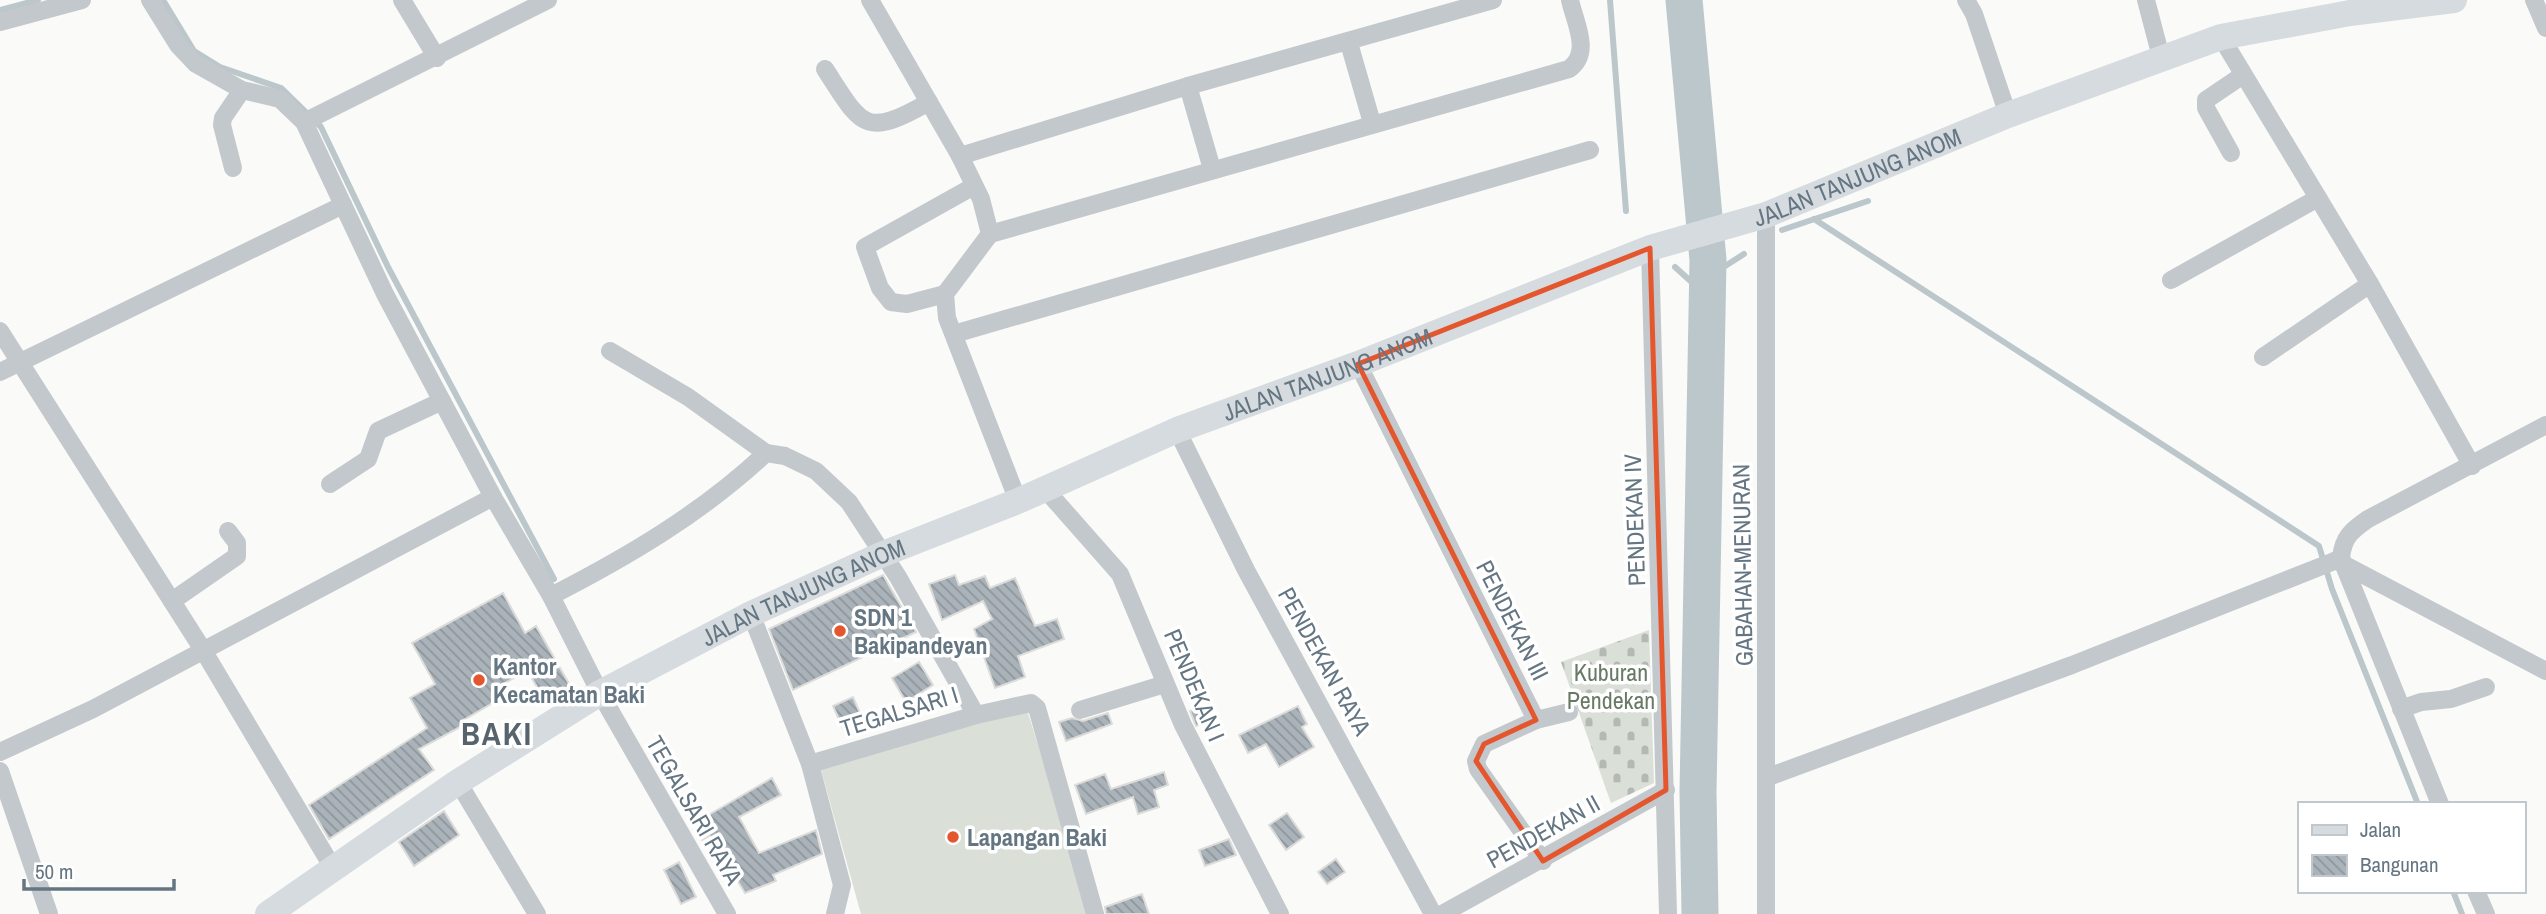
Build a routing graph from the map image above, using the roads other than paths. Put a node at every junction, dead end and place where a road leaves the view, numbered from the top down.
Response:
1 (82, 0) edge
2 (150, 0) edge
3 (402, 0) edge
4 (548, 0) edge
5 (870, 0) edge
6 (1493, 0) edge
7 (1570, 0) edge
8 (1966, 0) edge
9 (2146, 0) edge
10 (2454, 0) edge
11 (2534, 0) edge
12 (2348, 7) edge
13 (0, 22) edge
14 (2546, 28) edge
15 (2221, 37) junction
16 (1349, 43) junction
17 (2161, 57) junction
18 (437, 58) junction
19 (825, 69) dead end
20 (2243, 75) junction
21 (1188, 86) junction
22 (242, 90) junction
23 (929, 102) junction
24 (2008, 115) junction
25 (310, 119) junction
26 (1372, 123) junction
27 (1590, 150) dead end
28 (2231, 153) dead end
29 (960, 156) junction
30 (233, 168) dead end
31 (1212, 169) junction
32 (974, 186) junction
33 (2318, 198) junction
34 (343, 205) junction
35 (1766, 215) junction
36 (990, 234) junction
37 (1660, 245) junction
38 (2171, 279) dead end
39 (2370, 284) junction
40 (945, 294) junction
41 (0, 331) edge
42 (954, 334) junction
43 (610, 351) dead end
44 (2263, 357) dead end
45 (20, 361) junction
46 (1358, 364) junction
47 (0, 372) edge
48 (442, 401) junction
49 (2546, 425) edge
50 (1177, 430) junction
51 (766, 453) junction
52 (2472, 466) junction
53 (330, 484) dead end
54 (1045, 489) junction
55 (493, 497) junction
56 (1018, 501) junction
57 (228, 531) dead end
58 (883, 554) junction
59 (2331, 564) junction
60 (551, 596) junction
61 (172, 601) junction
62 (751, 614) junction
63 (203, 650) junction
64 (2546, 671) edge
65 (1165, 684) junction
66 (2486, 687) dead end
67 (600, 693) junction
68 (2401, 709) junction
69 (1080, 710) dead end
70 (1569, 712) dead end
71 (976, 715) junction
72 (1536, 720) junction
73 (0, 752) edge
74 (810, 764) junction
75 (0, 771) edge
76 (1768, 777) junction
77 (458, 782) junction
78 (1666, 790) junction
79 (2439, 802) edge
80 (1543, 861) junction
81 (333, 868) junction
82 (2477, 893) edge
83 (49, 914) edge
84 (268, 914) edge
85 (537, 914) edge
86 (727, 914) edge
87 (835, 914) edge
88 (1095, 914) edge
89 (1280, 914) edge
90 (1433, 914) edge
91 (1442, 914) edge
92 (1668, 914) edge
93 (1766, 914) edge
94 (2486, 914) edge

1 - 13 street
2 - 22 street
3 - 18 street
4 - 18 street
5 - 23 street
6 - 16 street
7 - 26 street
8 - 24 street
9 - 17 street
10 - 12 main road, JALAN TANJUNG ANOM
11 - 14 street
12 - 15 main road, JALAN TANJUNG ANOM
15 - 17 main road, JALAN TANJUNG ANOM
15 - 20 street
16 - 21 street
16 - 26 street
17 - 24 main road, JALAN TANJUNG ANOM
18 - 25 street
19 - 23 street
20 - 28 street
20 - 33 street
21 - 29 street
21 - 31 street
22 - 25 street
22 - 30 street
23 - 29 street
24 - 35 main road, JALAN TANJUNG ANOM
25 - 34 street, TEGALSARI RAYA
26 - 31 street
27 - 42 street
29 - 32 street
31 - 36 street
32 - 36 street
32 - 40 street
33 - 38 street
33 - 39 street
34 - 45 street
34 - 48 street, TEGALSARI RAYA
35 - 37 main road, JALAN TANJUNG ANOM
35 - 76 street, GABAHAN-MENURAN
36 - 40 street
37 - 46 main road, JALAN TANJUNG ANOM
37 - 78 street, PENDEKAN IV
39 - 44 street
39 - 52 street
40 - 42 street
41 - 45 street
42 - 56 street
43 - 51 street, TEGALSARI I
45 - 47 street
45 - 61 street
46 - 50 main road, JALAN TANJUNG ANOM
46 - 72 street, PENDEKAN III
48 - 53 street
48 - 55 street, TEGALSARI RAYA
49 - 52 street
50 - 54 main road, JALAN TANJUNG ANOM
50 - 90 street, PENDEKAN RAYA
51 - 58 street, TEGALSARI I
51 - 60 street
52 - 59 street
54 - 56 main road, JALAN TANJUNG ANOM
54 - 65 street, PENDEKAN I
55 - 60 street, TEGALSARI RAYA
55 - 63 street
56 - 58 main road, JALAN TANJUNG ANOM
57 - 61 street
58 - 62 main road, JALAN TANJUNG ANOM
58 - 71 street, TEGALSARI I
59 - 64 street
59 - 68 street
59 - 76 street
60 - 67 street, TEGALSARI RAYA
61 - 63 street
62 - 67 main road, JALAN TANJUNG ANOM
62 - 74 street
63 - 73 street
63 - 81 street
65 - 69 street
65 - 89 street, PENDEKAN I
66 - 68 street
67 - 77 main road, JALAN TANJUNG ANOM
67 - 86 street, TEGALSARI RAYA
68 - 79 street
70 - 72 street
71 - 74 street, TEGALSARI I
71 - 88 street
72 - 80 street, PENDEKAN III
74 - 87 street
75 - 83 street
76 - 93 street, GABAHAN-MENURAN
77 - 81 main road, JALAN TANJUNG ANOM
77 - 85 street
78 - 80 street, PENDEKAN II
78 - 92 street, PENDEKAN IV
80 - 91 street, PENDEKAN II
81 - 84 main road, JALAN TANJUNG ANOM
82 - 94 street

